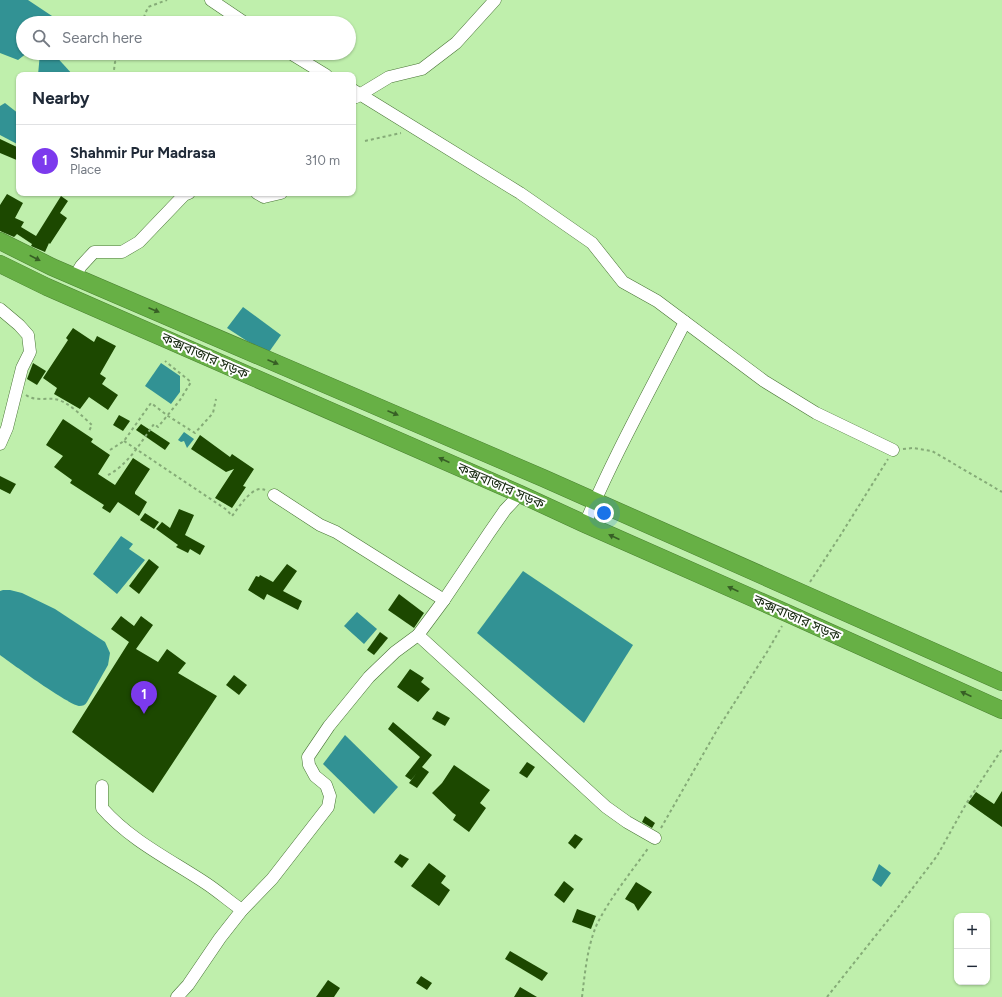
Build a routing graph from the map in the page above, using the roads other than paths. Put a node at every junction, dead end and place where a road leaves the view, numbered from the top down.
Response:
1 (211, 0) edge
2 (496, 0) edge
3 (235, 16) edge
4 (301, 60) edge
5 (321, 72) edge
6 (356, 94) edge
7 (183, 196) edge
8 (0, 241) edge
9 (0, 264) edge
10 (75, 276) junction
11 (0, 309) edge
12 (684, 322) junction
13 (0, 444) edge
14 (893, 450) road end
15 (520, 494) junction
16 (274, 495) road end
17 (595, 501) junction
18 (585, 524) junction
19 (444, 600) junction
20 (418, 635) junction
21 (1002, 682) edge
22 (1002, 710) edge
23 (102, 786) dead end
24 (655, 838) road end
25 (242, 910) junction
26 (177, 997) edge

1 - 3 street
2 - 6 street
4 - 5 street
6 - 12 street
7 - 10 street
8 -> 10 highway, কক্সবাজার সড়ক
15 -> 9 highway, কক্সবাজার সড়ক
10 -> 17 highway, কক্সবাজার সড়ক
11 - 13 street
12 - 14 street
12 - 17 street
15 - 18 highway, কক্সবাজার সড়ক
15 - 19 street
16 - 19 street
17 - 18 street
17 - 21 highway, কক্সবাজার সড়ক
22 -> 18 highway, কক্সবাজার সড়ক
19 - 20 street
20 - 24 street
20 - 25 street
23 - 25 street
25 - 26 street

